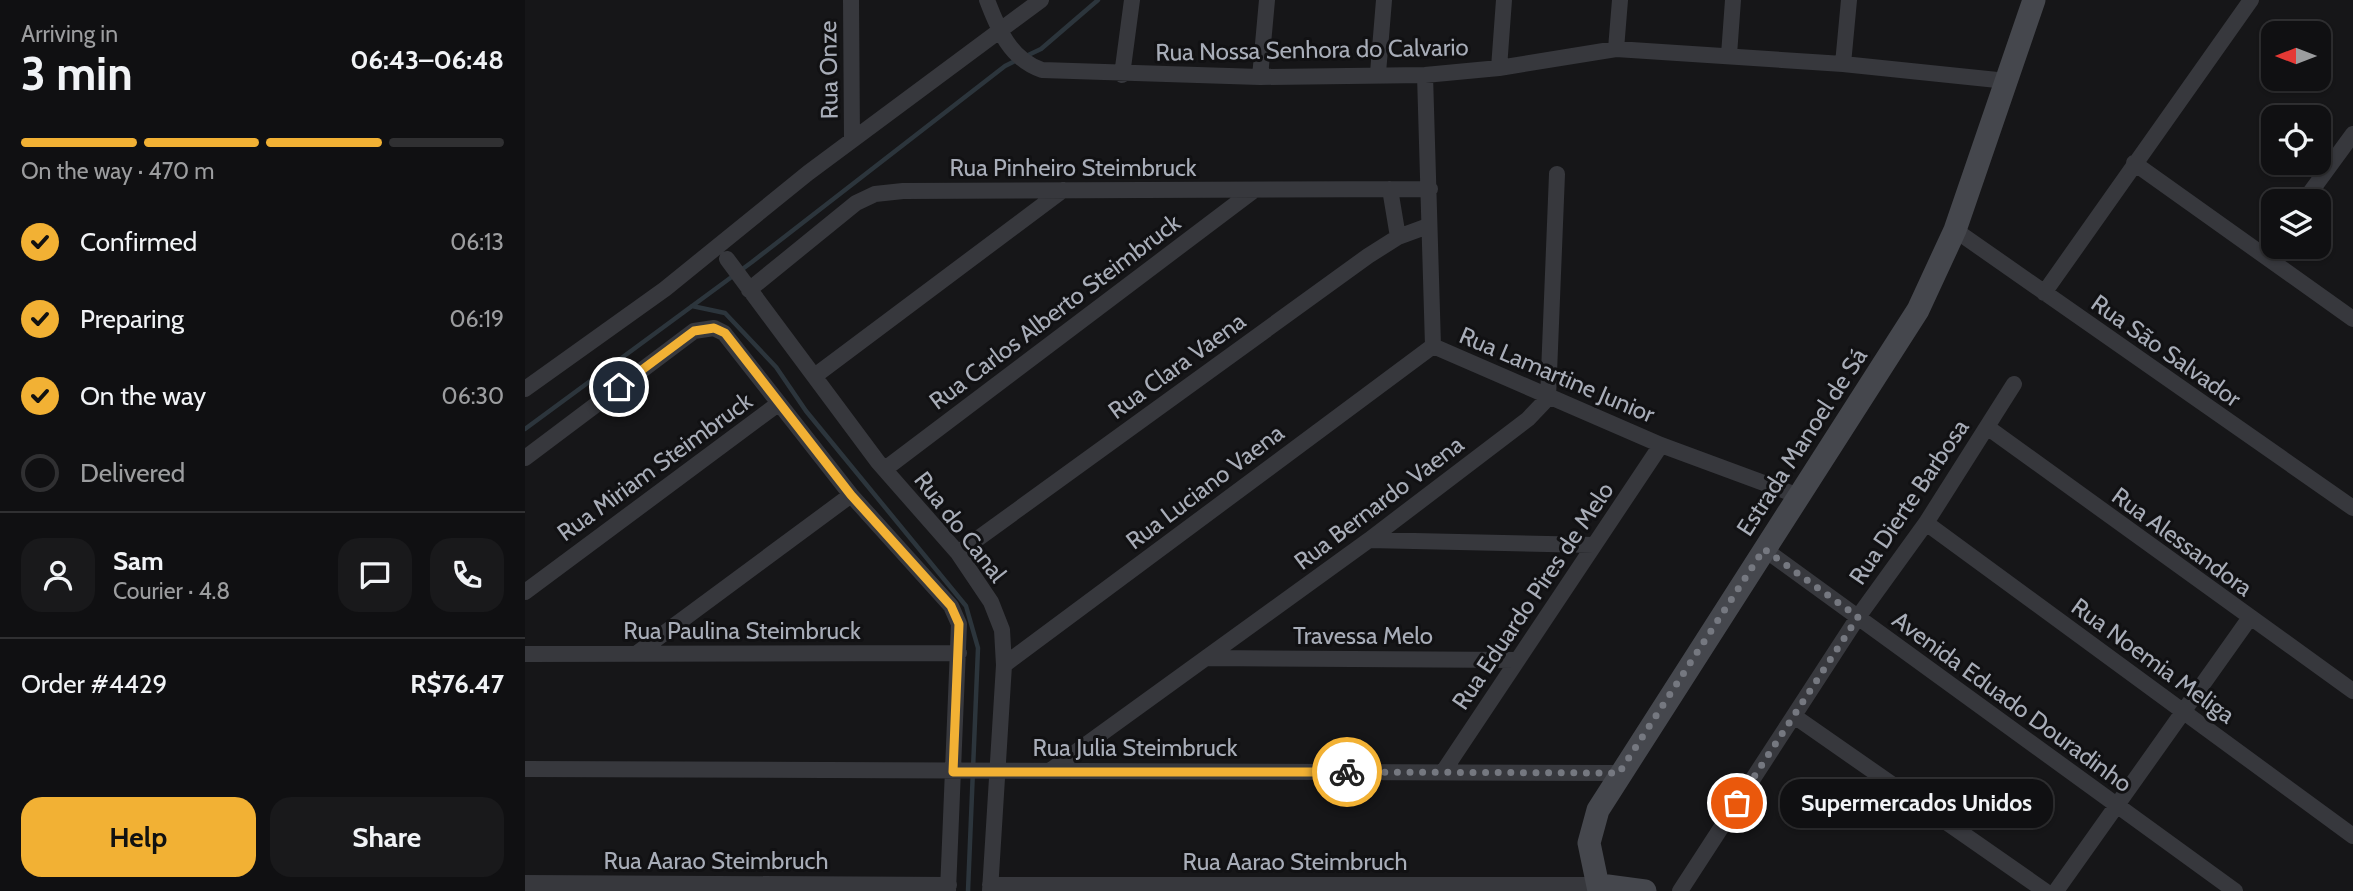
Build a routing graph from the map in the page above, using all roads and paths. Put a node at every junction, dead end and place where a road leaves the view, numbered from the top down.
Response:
1 (851, 0) edge
2 (987, 0) edge
3 (1041, 0) edge
4 (1132, 0) edge
5 (1267, 0) edge
6 (1384, 0) edge
7 (1504, 0) edge
8 (1620, 0) edge
9 (1733, 0) edge
10 (1849, 0) edge
11 (2034, 0) edge
12 (2251, 0) edge
13 (1001, 36) junction
14 (1616, 49) junction
15 (1728, 55) junction
16 (1843, 64) junction
17 (1499, 68) junction
18 (1378, 74) junction
19 (1122, 75) junction
20 (1425, 75) junction
21 (1260, 77) junction
22 (2007, 81) junction
23 (2353, 134) edge
24 (852, 140) junction
25 (2134, 163) junction
26 (1557, 174) dead end
27 (1390, 189) junction
28 (1430, 189) junction
29 (2313, 189) edge
30 (1063, 190) junction
31 (1253, 191) junction
32 (1427, 226) junction
33 (1955, 230) junction
34 (1398, 237) junction
35 (2261, 244) edge
36 (727, 259) dead end
37 (2281, 259) edge
38 (745, 286) junction
39 (2044, 293) junction
40 (2353, 320) edge
41 (1433, 346) junction
42 (816, 375) junction
43 (2014, 384) dead end
44 (525, 389) edge
45 (1548, 398) junction
46 (778, 404) junction
47 (1987, 427) junction
48 (1661, 445) junction
49 (525, 458) edge
50 (885, 469) junction
51 (851, 495) junction
52 (1799, 496) junction
53 (2353, 508) edge
54 (1926, 523) junction
55 (1369, 540) junction
56 (1594, 545) junction
57 (1764, 549) junction
58 (958, 553) junction
59 (525, 592) edge
60 (1858, 617) junction
61 (2249, 619) junction
62 (959, 653) junction
63 (525, 654) edge
64 (636, 654) junction
65 (1207, 658) junction
66 (1517, 660) junction
67 (1004, 665) junction
68 (2353, 691) edge
69 (2184, 711) junction
70 (1794, 716) junction
71 (525, 769) edge
72 (1051, 770) junction
73 (956, 772) junction
74 (992, 772) junction
75 (1443, 772) junction
76 (1619, 773) junction
77 (2118, 807) junction
78 (2353, 836) edge
79 (525, 883) edge
80 (948, 888) edge
81 (990, 888) edge
82 (1600, 888) edge
83 (1644, 891) edge
84 (1680, 891) edge
85 (2045, 891) edge
86 (2056, 891) edge
87 (2235, 891) edge

1 - 24 street, Rua Onze
2 - 13 street
3 - 13 street
4 - 19 street
5 - 21 street
6 - 18 street
7 - 17 street
8 - 14 street
9 - 15 street
10 - 16 street
11 - 22 main road, Estrada Manoel de Sá
12 - 25 street
13 - 19 street, Rua Nossa Senhora do Calvario
13 - 24 street
14 - 15 street, Rua Nossa Senhora do Calvario
14 - 17 street, Rua Nossa Senhora do Calvario
15 - 16 street, Rua Nossa Senhora do Calvario
16 - 22 street, Rua Nossa Senhora do Calvario
17 - 20 street, Rua Nossa Senhora do Calvario
18 - 20 street, Rua Nossa Senhora do Calvario
18 - 21 street, Rua Nossa Senhora do Calvario
19 - 21 street, Rua Nossa Senhora do Calvario
20 - 28 street, Rua Lamartine Junior
22 - 33 main road, Estrada Manoel de Sá
23 - 29 street
24 - 44 street
25 - 35 street
25 - 39 street
26 - 45 street
27 - 28 street, Rua Pinheiro Steimbruck
27 - 31 street, Rua Pinheiro Steimbruck
27 - 34 street
28 - 32 street, Rua Lamartine Junior
30 - 31 street, Rua Pinheiro Steimbruck
30 - 38 street, Rua Pinheiro Steimbruck
30 - 42 street
31 - 50 street, Rua Carlos Alberto Steimbruck
32 - 34 street, Rua Clara Vaena
32 - 41 street, Rua Lamartine Junior
33 - 39 street, Rua São Salvador
33 - 52 main road, Estrada Manoel de Sá
34 - 58 street, Rua Clara Vaena
36 - 38 street, Rua do Canal
37 - 40 street
38 - 42 street, Rua do Canal
39 - 53 street, Rua São Salvador
41 - 45 street, Rua Lamartine Junior
41 - 67 street, Rua Luciano Vaena
42 - 50 street, Rua do Canal
43 - 47 street, Rua Dierte Barbosa
45 - 48 street, Rua Lamartine Junior
45 - 55 street, Rua Bernardo Vaena
46 - 49 street
46 - 51 street
46 - 59 street, Rua Miriam Steimbruck
47 - 54 street, Rua Dierte Barbosa
47 - 61 street, Rua Alessandora
48 - 52 street, Rua Lamartine Junior
48 - 56 street, Rua Eduardo Pires de Melo
50 - 58 street, Rua do Canal
51 - 62 street
51 - 64 street
52 - 57 main road, Estrada Manoel de Sá
54 - 60 street, Rua Dierte Barbosa
54 - 69 street, Rua Noemia Meliga
55 - 56 street
55 - 65 street, Rua Bernardo Vaena
56 - 66 street, Rua Eduardo Pires de Melo
57 - 60 street, Avenida Eduado Douradinho
57 - 76 main road, Estrada Manoel de Sá
58 - 67 street, Rua do Canal
60 - 70 street, Rua Dierte Barbosa
60 - 77 street, Avenida Eduado Douradinho
61 - 68 street, Rua Alessandora
61 - 69 street
62 - 64 street, Rua Paulina Steimbruck
62 - 73 street
63 - 64 street, Rua Paulina Steimbruck
65 - 66 street, Travessa Melo
65 - 72 street, Rua Bernardo Vaena
66 - 75 street, Rua Eduardo Pires de Melo
67 - 74 street, Rua do Canal
69 - 77 street
69 - 78 street, Rua Noemia Meliga
70 - 84 street, Rua Dierte Barbosa
70 - 85 street
71 - 73 street, Rua Julia Steimbruck
72 - 74 street, Rua Julia Steimbruck
72 - 75 street, Rua Julia Steimbruck
73 - 74 street, Rua Julia Steimbruck
73 - 80 street
74 - 81 street, Rua do Canal
75 - 76 street, Rua Julia Steimbruck
76 - 82 main road, Estrada Manoel de Sá
77 - 86 street
77 - 87 street, Avenida Eduado Douradinho
79 - 80 street, Rua Aarao Steimbruch
81 - 82 street, Rua Aarao Steimbruch
82 - 83 main road

